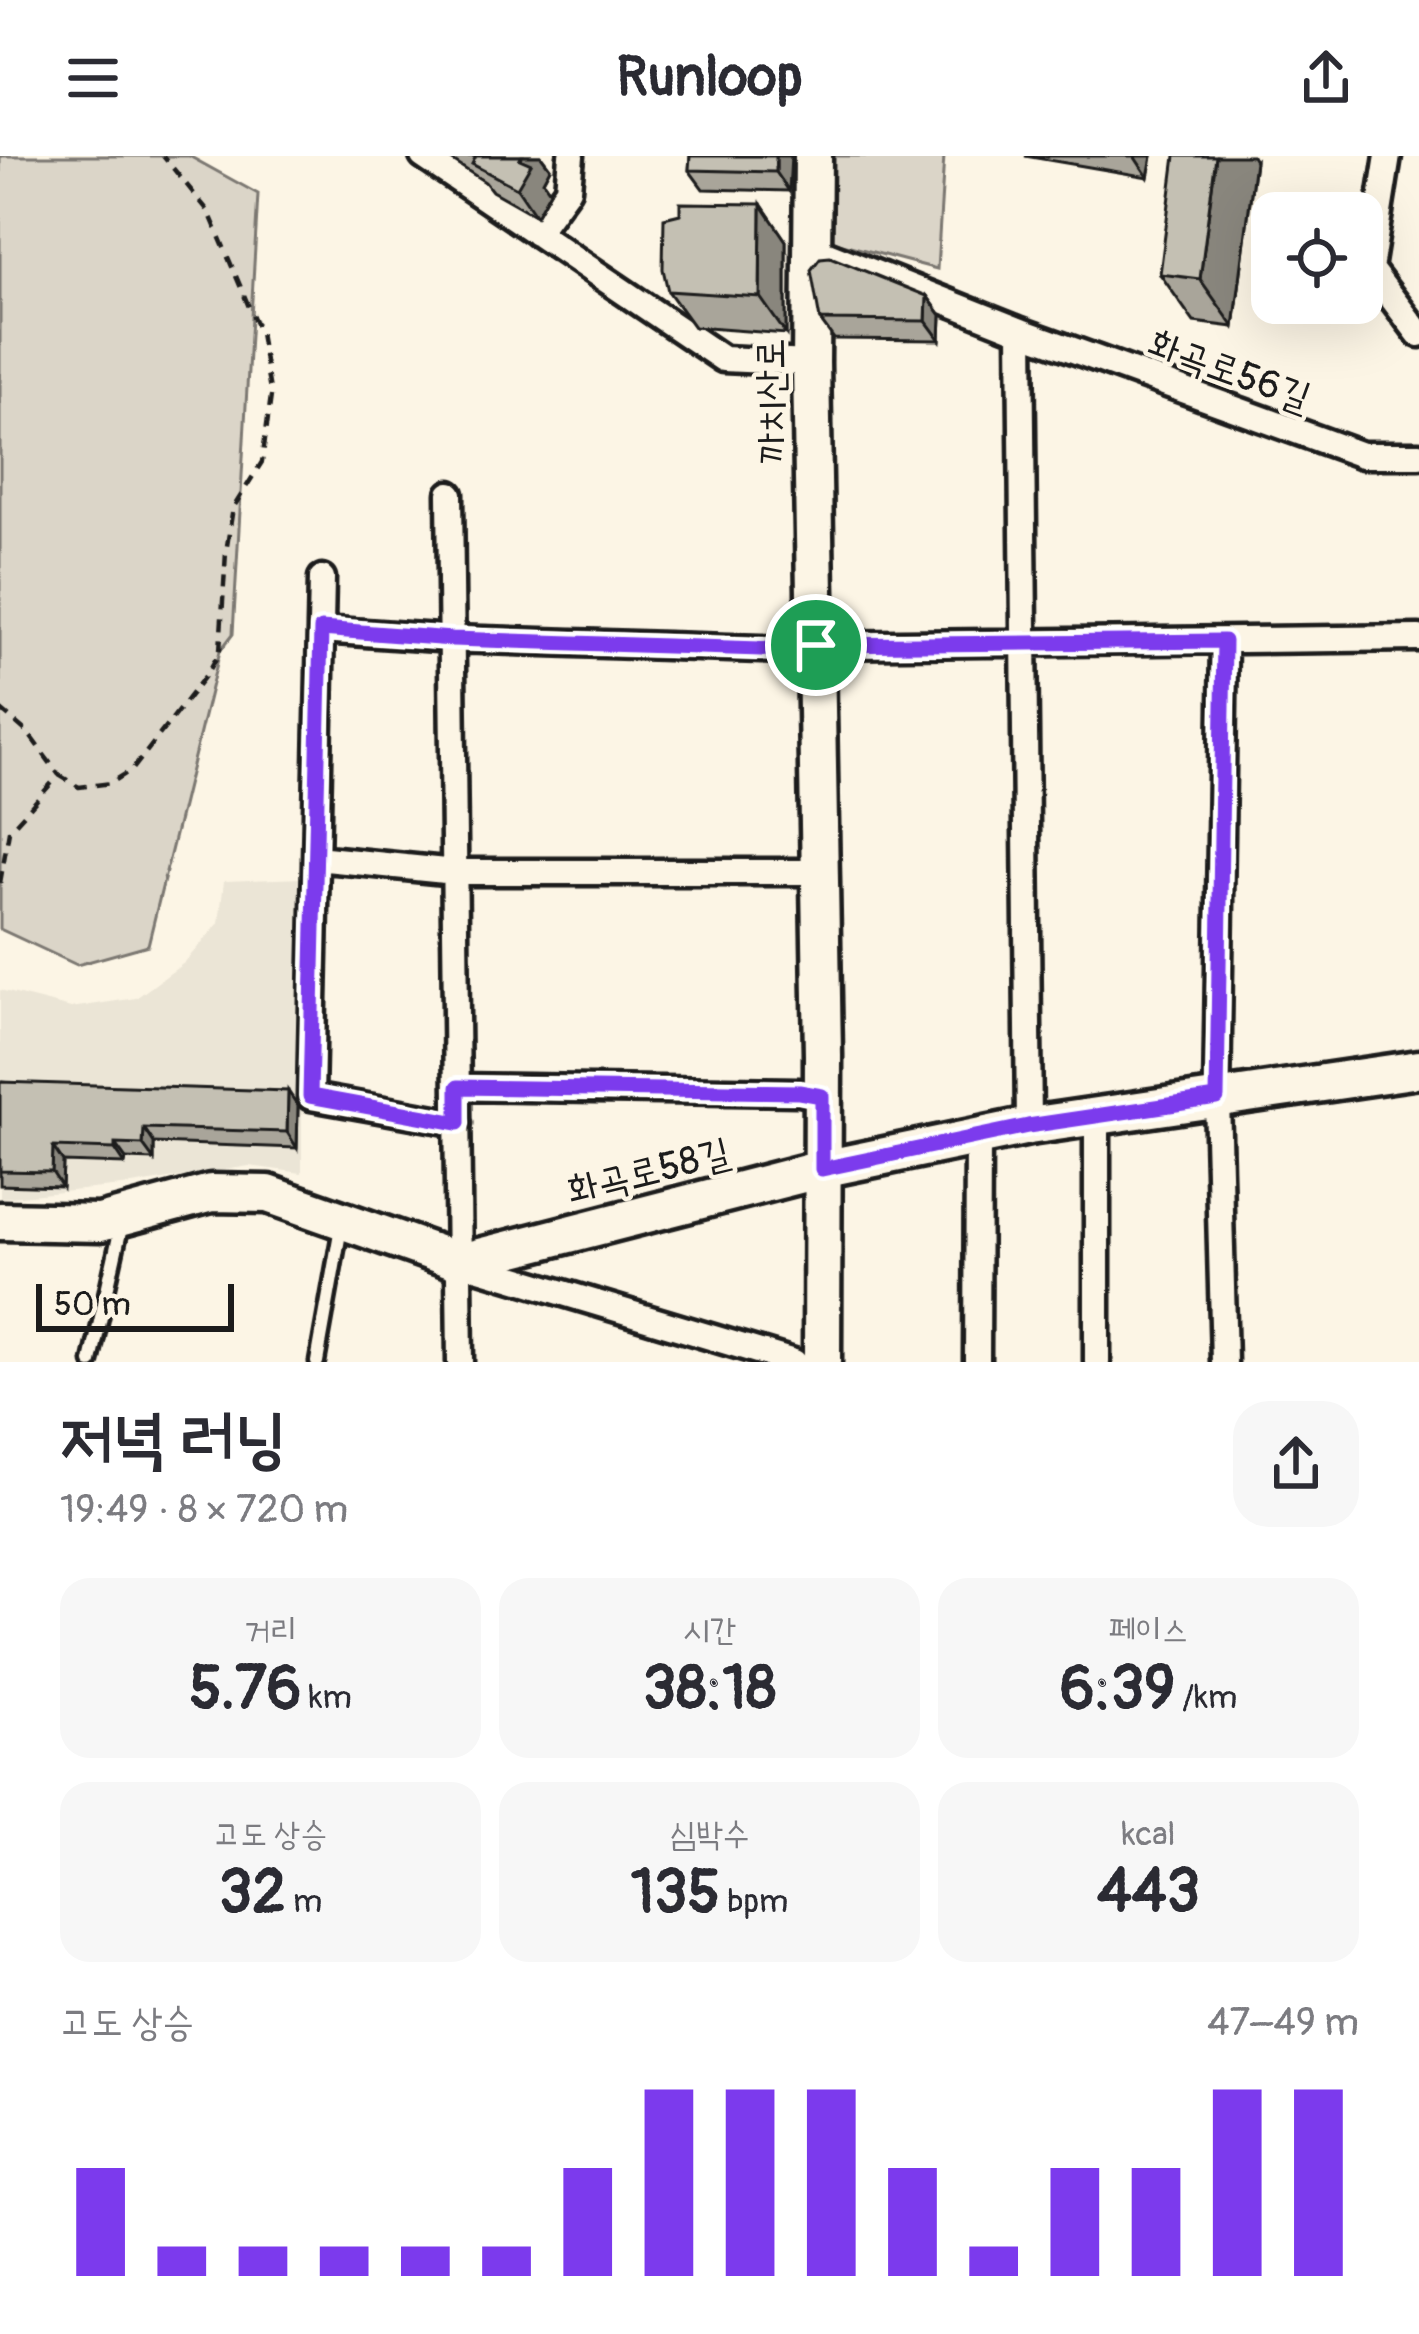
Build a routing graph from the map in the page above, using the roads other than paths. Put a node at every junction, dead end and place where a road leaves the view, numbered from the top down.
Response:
1 (423, 156) edge
2 (571, 156) edge
3 (813, 156) edge
4 (1388, 156) edge
5 (536, 232) junction
6 (812, 248) junction
7 (1021, 331) junction
8 (1419, 334) edge
9 (811, 363) junction
10 (1419, 455) edge
11 (450, 494) dead end
12 (322, 578) dead end
13 (321, 629) junction
14 (1419, 638) edge
15 (452, 639) junction
16 (1224, 641) junction
17 (1024, 644) junction
18 (816, 645) junction
19 (316, 858) junction
20 (455, 872) junction
21 (820, 872) junction
22 (1419, 1069) edge
23 (458, 1087) junction
24 (822, 1096) junction
25 (1217, 1098) junction
26 (1097, 1116) junction
27 (458, 1123) junction
28 (1028, 1126) junction
29 (978, 1136) junction
30 (822, 1169) junction
31 (123, 1217) junction
32 (0, 1220) edge
33 (343, 1220) junction
34 (460, 1262) junction
35 (92, 1362) edge
36 (317, 1362) edge
37 (460, 1362) edge
38 (794, 1362) edge
39 (822, 1362) edge
40 (977, 1362) edge
41 (1097, 1362) edge
42 (1224, 1362) edge

1 - 5 street
2 - 5 street
3 - 6 street, 까치산로
4 - 8 street
5 - 9 street
6 - 7 street, 화곡로56길
6 - 9 street, 까치산로
7 - 10 street, 화곡로56길
7 - 17 street
9 - 18 street, 까치산로
11 - 15 street
12 - 13 street
13 - 15 street
13 - 19 street
14 - 16 street
15 - 18 street
15 - 20 street
16 - 17 street
16 - 25 street
17 - 18 street
17 - 28 street
18 - 21 street, 까치산로
19 - 20 street
19 - 27 street
20 - 21 street
20 - 23 street
21 - 24 street, 까치산로
22 - 25 street, 화곡로58길
23 - 24 street
23 - 27 street
24 - 30 street, 까치산로
25 - 26 street, 화곡로58길
25 - 42 street
26 - 28 street, 화곡로58길
26 - 41 street
27 - 34 street
28 - 29 street, 화곡로58길
29 - 30 street, 화곡로58길
29 - 40 street
30 - 34 street, 화곡로58길
30 - 39 street, 까치산로
31 - 32 street
31 - 33 street
31 - 35 lane
33 - 34 street
33 - 36 lane
34 - 37 street
34 - 38 street

